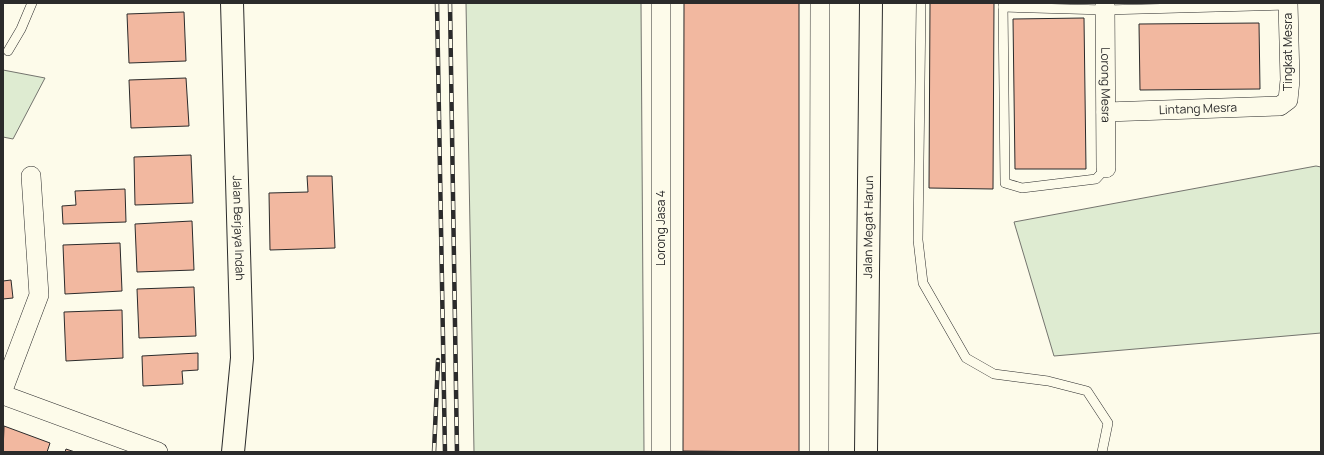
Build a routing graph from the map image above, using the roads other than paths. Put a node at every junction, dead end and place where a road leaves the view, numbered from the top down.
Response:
1 (32, 3) edge
2 (232, 3) edge
3 (661, 3) edge
4 (820, 3) edge
5 (871, 3) edge
6 (921, 3) edge
7 (1288, 4) edge
8 (1003, 5) edge
9 (1106, 6) edge
10 (1197, 6) edge
11 (8, 51) dead end
12 (1288, 100) joint
13 (1106, 112) junction
14 (1106, 168) joint
15 (31, 176) dead end
16 (3, 390) edge
17 (3, 395) edge
18 (158, 452) edge
19 (233, 452) edge
20 (661, 452) edge
21 (819, 452) edge
22 (866, 452) edge
23 (1102, 452) edge

1 - 11 lane
2 - 19 street, Jalan Berjaya Indah
3 - 20 street, Lorong Jasa 4
4 - 21 street
5 - 22 street, Jalan Megat Harun
6 - 23 lane
7 - 10 lane
7 - 12 street, Tingkat Mesra
8 - 9 lane
8 - 14 lane
9 - 10 lane
9 - 13 street, Lorong Mesra
12 - 13 street, Lintang Mesra
13 - 14 street, Lorong Mesra
15 - 16 street
17 - 18 street

